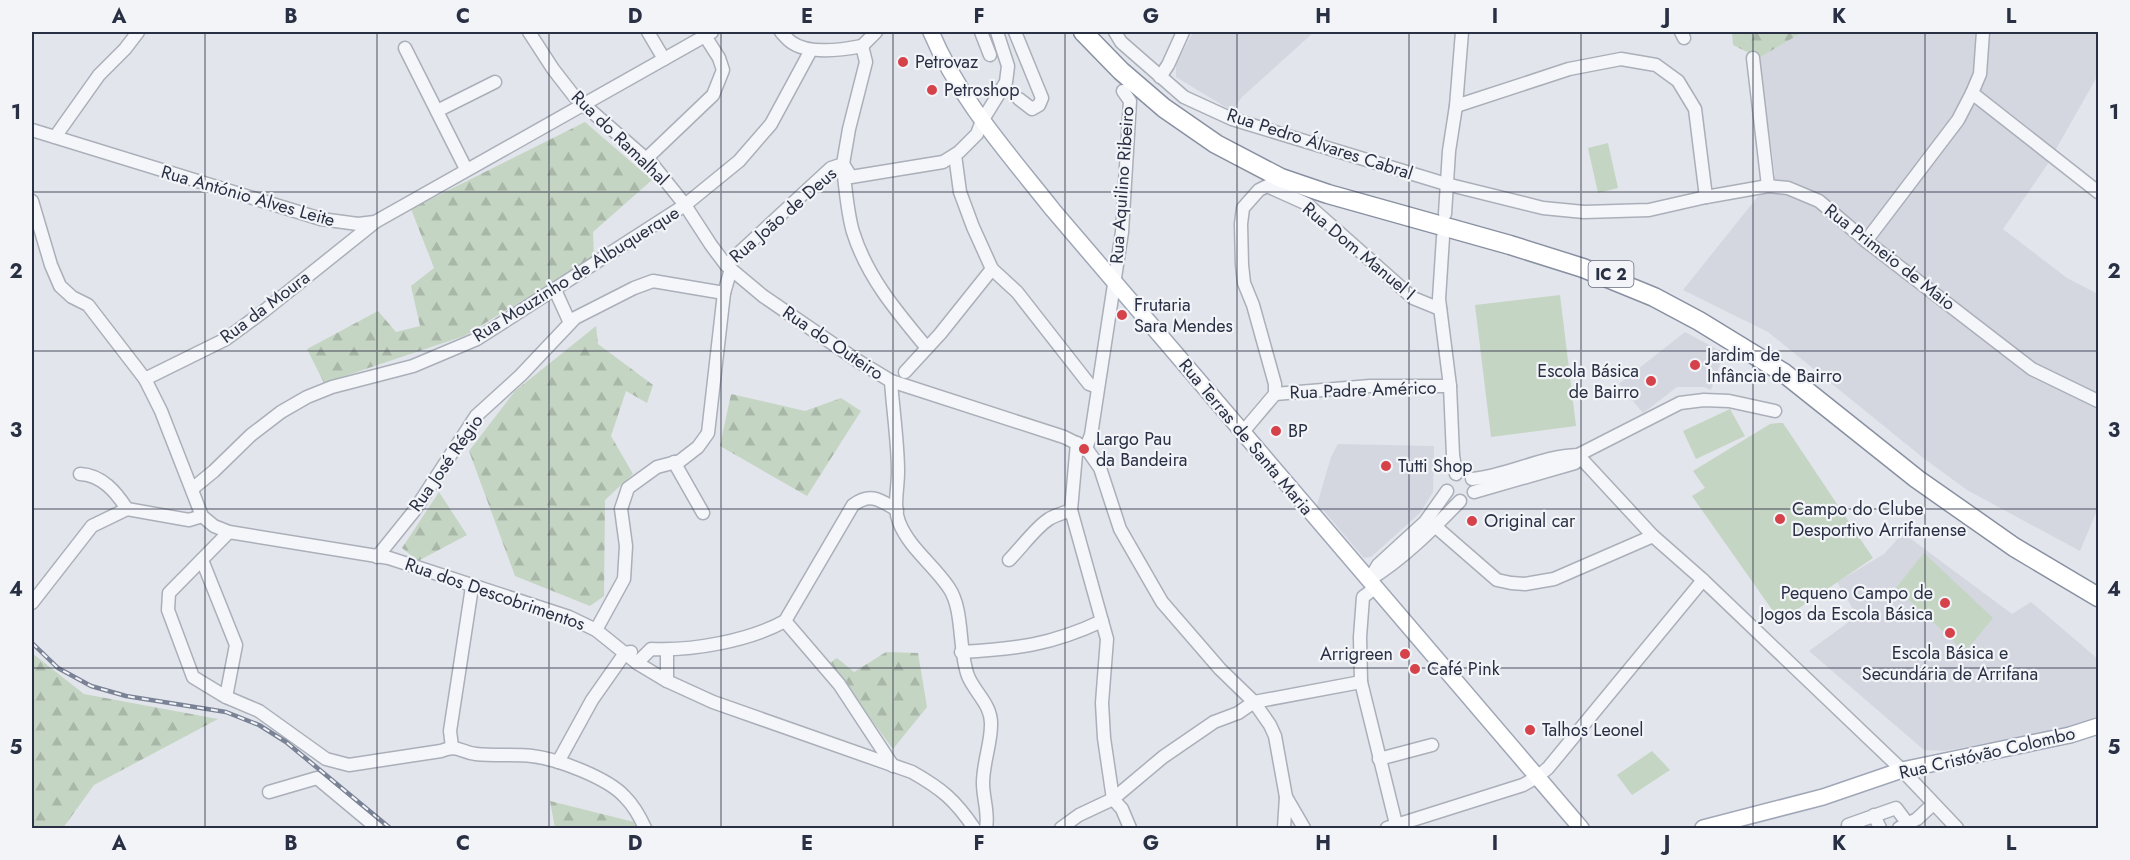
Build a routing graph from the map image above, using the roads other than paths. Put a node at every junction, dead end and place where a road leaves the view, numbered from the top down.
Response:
1 (138, 32) edge
2 (529, 32) edge
3 (648, 32) edge
4 (781, 32) edge
5 (876, 32) edge
6 (931, 32) edge
7 (981, 32) edge
8 (997, 32) edge
9 (1015, 32) edge
10 (1083, 32) edge
11 (1091, 32) edge
12 (1115, 32) edge
13 (1183, 32) edge
14 (1462, 32) edge
15 (1983, 32) edge
16 (708, 34) edge
17 (862, 46) junction
18 (405, 48) dead end
19 (811, 50) junction
20 (990, 55) dead end
21 (1753, 58) dead end
22 (664, 59) junction
23 (1160, 77) junction
24 (495, 82) dead end
25 (1123, 92) dead end
26 (1972, 93) junction
27 (1019, 99) dead end
28 (584, 105) junction
29 (1456, 106) junction
30 (437, 111) junction
31 (982, 121) junction
32 (32, 130) edge
33 (55, 137) junction
34 (955, 155) junction
35 (647, 158) junction
36 (843, 165) junction
37 (466, 169) junction
38 (1446, 184) junction
39 (1768, 186) junction
40 (2098, 192) edge
41 (1706, 197) junction
42 (32, 201) edge
43 (685, 205) junction
44 (1445, 214) dead end
45 (375, 222) junction
46 (1443, 237) dead end
47 (1866, 241) junction
48 (711, 245) joint
49 (728, 267) junction
50 (992, 269) junction
51 (1114, 281) junction
52 (555, 290) junction
53 (724, 293) junction
54 (1125, 294) junction
55 (1112, 306) junction
56 (1440, 309) junction
57 (570, 323) junction
58 (927, 348) junction
59 (906, 372) dead end
60 (145, 379) junction
61 (891, 381) junction
62 (1450, 386) junction
63 (1097, 387) junction
64 (1275, 394) junction
65 (2098, 401) edge
66 (1775, 411) dead end
67 (1242, 433) junction
68 (1085, 450) junction
69 (1578, 455) junction
70 (674, 462) junction
71 (1075, 471) junction
72 (80, 474) dead end
73 (1456, 474) junction
74 (1473, 485) junction
75 (192, 489) junction
76 (1446, 491) junction
77 (1460, 501) junction
78 (127, 509) junction
79 (897, 510) junction
80 (1071, 510) junction
81 (703, 513) dead end
82 (202, 516) junction
83 (1436, 527) junction
84 (229, 532) junction
85 (1653, 536) junction
86 (377, 556) junction
87 (202, 560) junction
88 (1009, 560) dead end
89 (1703, 580) junction
90 (1372, 584) junction
91 (472, 587) junction
92 (2098, 590) edge
93 (2098, 597) edge
94 (32, 603) edge
95 (785, 621) junction
96 (1102, 621) junction
97 (596, 630) junction
98 (651, 649) junction
99 (668, 650) junction
100 (961, 652) junction
101 (625, 653) junction
102 (637, 663) junction
103 (667, 681) junction
104 (1361, 682) junction
105 (226, 697) junction
106 (1254, 702) junction
107 (2098, 726) edge
108 (1432, 745) dead end
109 (453, 747) junction
110 (1379, 759) junction
111 (558, 762) junction
112 (893, 766) junction
113 (1902, 770) junction
114 (1537, 777) junction
115 (269, 792) dead end
116 (1286, 797) junction
117 (1113, 799) junction
118 (1933, 804) junction
119 (1874, 815) junction
120 (1903, 826) edge
121 (377, 828) edge
122 (645, 828) edge
123 (974, 828) edge
124 (986, 828) edge
125 (1061, 828) edge
126 (1130, 828) edge
127 (1284, 828) edge
128 (1304, 828) edge
129 (1393, 828) edge
130 (1581, 828) edge
131 (1703, 828) edge
132 (1849, 828) edge
133 (1880, 828) edge
134 (1957, 828) edge

1 - 33 street
2 - 28 street, Rua do Ramalhal
3 - 22 street
4 - 19 street
5 - 17 street
6 - 31 main road, Rua Terras de Santa Maria
7 - 20 street
8 - 31 street
9 - 27 street
10 - 93 highway, IC 2
11 - 92 highway, IC 2
12 - 23 street, Rua Pedro Álvares Cabral
13 - 23 street
14 - 29 street
15 - 26 street
16 - 22 street, Rua António Alves Leite
16 - 35 street
17 - 19 street
17 - 36 street, Rua João de Deus
18 - 30 street
19 - 43 street, Rua Mouzinho de Albuquerque
21 - 39 street
22 - 28 street, Rua António Alves Leite
23 - 38 street, Rua Pedro Álvares Cabral
24 - 30 street
25 - 51 street, Rua Aquilino Ribeiro
26 - 40 street
26 - 47 street
28 - 35 street, Rua do Ramalhal
28 - 37 street, Rua António Alves Leite
29 - 38 street
29 - 41 street
30 - 37 street
31 - 34 street
31 - 51 main road, Rua Terras de Santa Maria
32 - 33 street, Rua António Alves Leite
33 - 45 street, Rua António Alves Leite
34 - 36 street
34 - 50 street
35 - 43 street, Rua do Ramalhal
36 - 49 street, Rua João de Deus
36 - 58 street
37 - 45 street, Rua António Alves Leite
38 - 41 street, Rua Primeio de Maio
38 - 44 street
39 - 41 street, Rua Primeio de Maio
39 - 47 street, Rua Primeio de Maio
42 - 60 street
43 - 48 street, Rua do Ramalhal
43 - 52 street, Rua Mouzinho de Albuquerque
45 - 60 street, Rua da Moura
46 - 56 street
47 - 65 street, Rua Primeio de Maio
48 - 49 street, Rua do Outeiro
49 - 53 street
49 - 61 street, Rua do Outeiro
50 - 58 street
50 - 63 street
51 - 54 main road, Rua Terras de Santa Maria
51 - 55 street, Rua Aquilino Ribeiro
52 - 57 street
52 - 75 street, Rua Mouzinho de Albuquerque
53 - 57 street, Rua José Régio
53 - 70 street
54 - 55 street
54 - 67 main road, Rua Terras de Santa Maria
55 - 63 street, Rua Aquilino Ribeiro
56 - 62 street
56 - 64 street, Rua Dom Manuel I
57 - 86 street, Rua José Régio
58 - 59 street
60 - 75 street
61 - 68 street, Rua do Outeiro
61 - 79 street
62 - 64 street, Rua Padre Américo
62 - 73 street
63 - 68 street, Rua Aquilino Ribeiro
64 - 67 street
66 - 69 street
67 - 90 main road, Rua Terras de Santa Maria
68 - 71 street
68 - 71 street, Rua Aquilino Ribeiro
68 - 106 street
69 - 74 street
69 - 85 street
70 - 81 street
70 - 97 street
71 - 80 street, Rua Aquilino Ribeiro
72 - 78 street
73 - 74 street
73 - 76 street
74 - 77 street
75 - 82 street
76 - 77 street
76 - 90 street
77 - 83 street
78 - 82 street
78 - 94 street
79 - 95 street
79 - 100 street
80 - 88 street
80 - 96 street
82 - 84 street, Rua dos Descobrimentos
83 - 85 street
83 - 90 street
84 - 86 street, Rua dos Descobrimentos
84 - 87 street
85 - 89 street
86 - 91 street, Rua dos Descobrimentos
87 - 105 street
87 - 105 street
89 - 113 street
89 - 114 street
90 - 104 street
90 - 114 main road, Rua Terras de Santa Maria
91 - 97 street, Rua dos Descobrimentos
91 - 109 street
95 - 99 street
95 - 112 street
96 - 100 street
96 - 117 street
97 - 101 street, Rua dos Descobrimentos
98 - 99 street
98 - 101 street
98 - 102 street
99 - 103 street
100 - 124 street
101 - 102 street, Rua dos Descobrimentos
101 - 111 street
102 - 103 street, Rua dos Descobrimentos
103 - 112 street, Rua dos Descobrimentos
104 - 106 street
104 - 110 street
105 - 109 street
106 - 116 street
106 - 117 street
107 - 113 main road, Rua Cristóvão Colombo
108 - 110 street
109 - 111 street
110 - 129 street
111 - 122 street
112 - 123 street, Rua dos Descobrimentos
113 - 118 street
113 - 131 main road, Rua Cristóvão Colombo
114 - 129 street
114 - 130 main road, Rua Terras de Santa Maria
115 - 121 street
116 - 127 street
116 - 128 street
117 - 125 street
117 - 126 street
118 - 120 street
118 - 134 street
119 - 120 street
119 - 132 street
119 - 133 street

